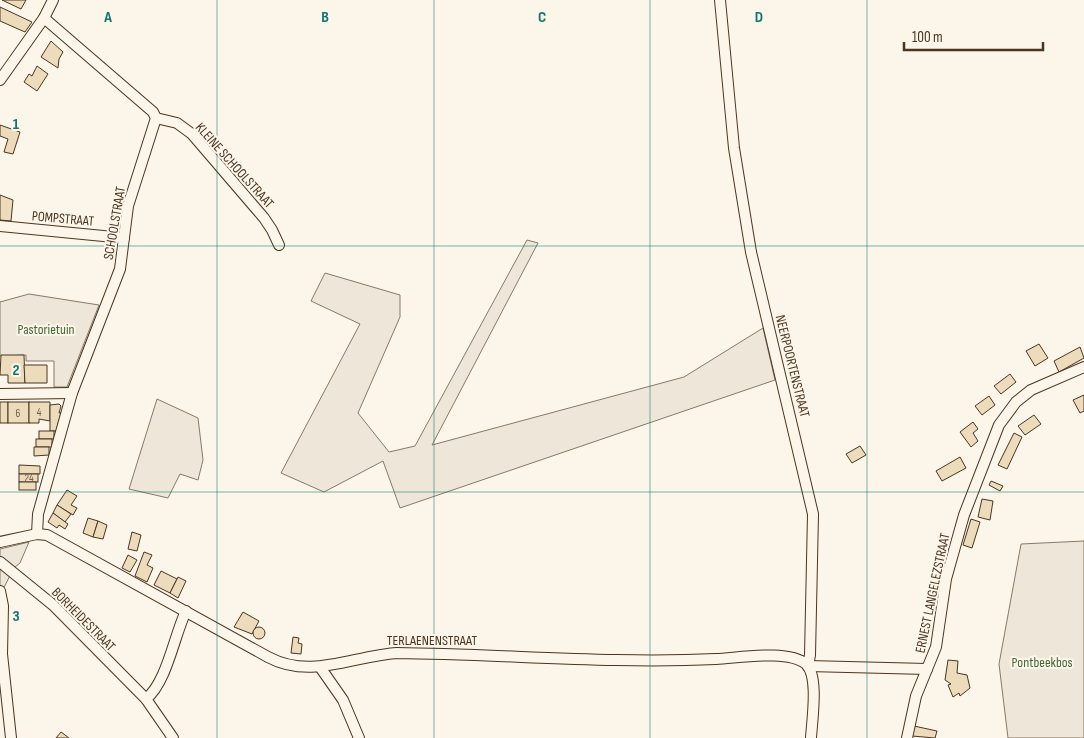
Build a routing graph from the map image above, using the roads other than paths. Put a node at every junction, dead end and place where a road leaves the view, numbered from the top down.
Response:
1 (53, 0) edge
2 (720, 0) edge
3 (44, 18) junction
4 (0, 80) edge
5 (156, 118) junction
6 (0, 226) edge
7 (124, 238) junction
8 (279, 246) dead end
9 (1084, 367) edge
10 (72, 393) junction
11 (0, 394) edge
12 (37, 534) junction
13 (0, 542) edge
14 (0, 562) edge
15 (0, 591) edge
16 (186, 611) junction
17 (808, 666) junction
18 (320, 667) junction
19 (927, 669) junction
20 (146, 699) junction
21 (10, 738) edge
22 (173, 738) edge
23 (359, 738) edge
24 (811, 738) edge
25 (907, 738) edge

1 - 3 street
2 - 17 street, NEERPOORTENSTRAAT
3 - 4 street
3 - 5 street
5 - 7 street, SCHOOLSTRAAT
5 - 8 street, KLEINE SCHOOLSTRAAT
6 - 7 street, POMPSTRAAT
7 - 10 street, SCHOOLSTRAAT
9 - 19 street, ERNEST LANGELEZSTRAAT
10 - 11 street
10 - 12 street, SCHOOLSTRAAT
12 - 13 street, TERLAENENSTRAAT
12 - 16 street, TERLAENENSTRAAT
14 - 20 street, BORHEIDESTRAAT
15 - 21 street
16 - 18 street, TERLAENENSTRAAT
16 - 20 street
17 - 18 street, TERLAENENSTRAAT
17 - 19 street, ERNEST LANGELEZSTRAAT
17 - 24 street, NEERPOORTENSTRAAT
18 - 23 street
19 - 25 street, ERNEST LANGELEZSTRAAT
20 - 22 street, BORHEIDESTRAAT

